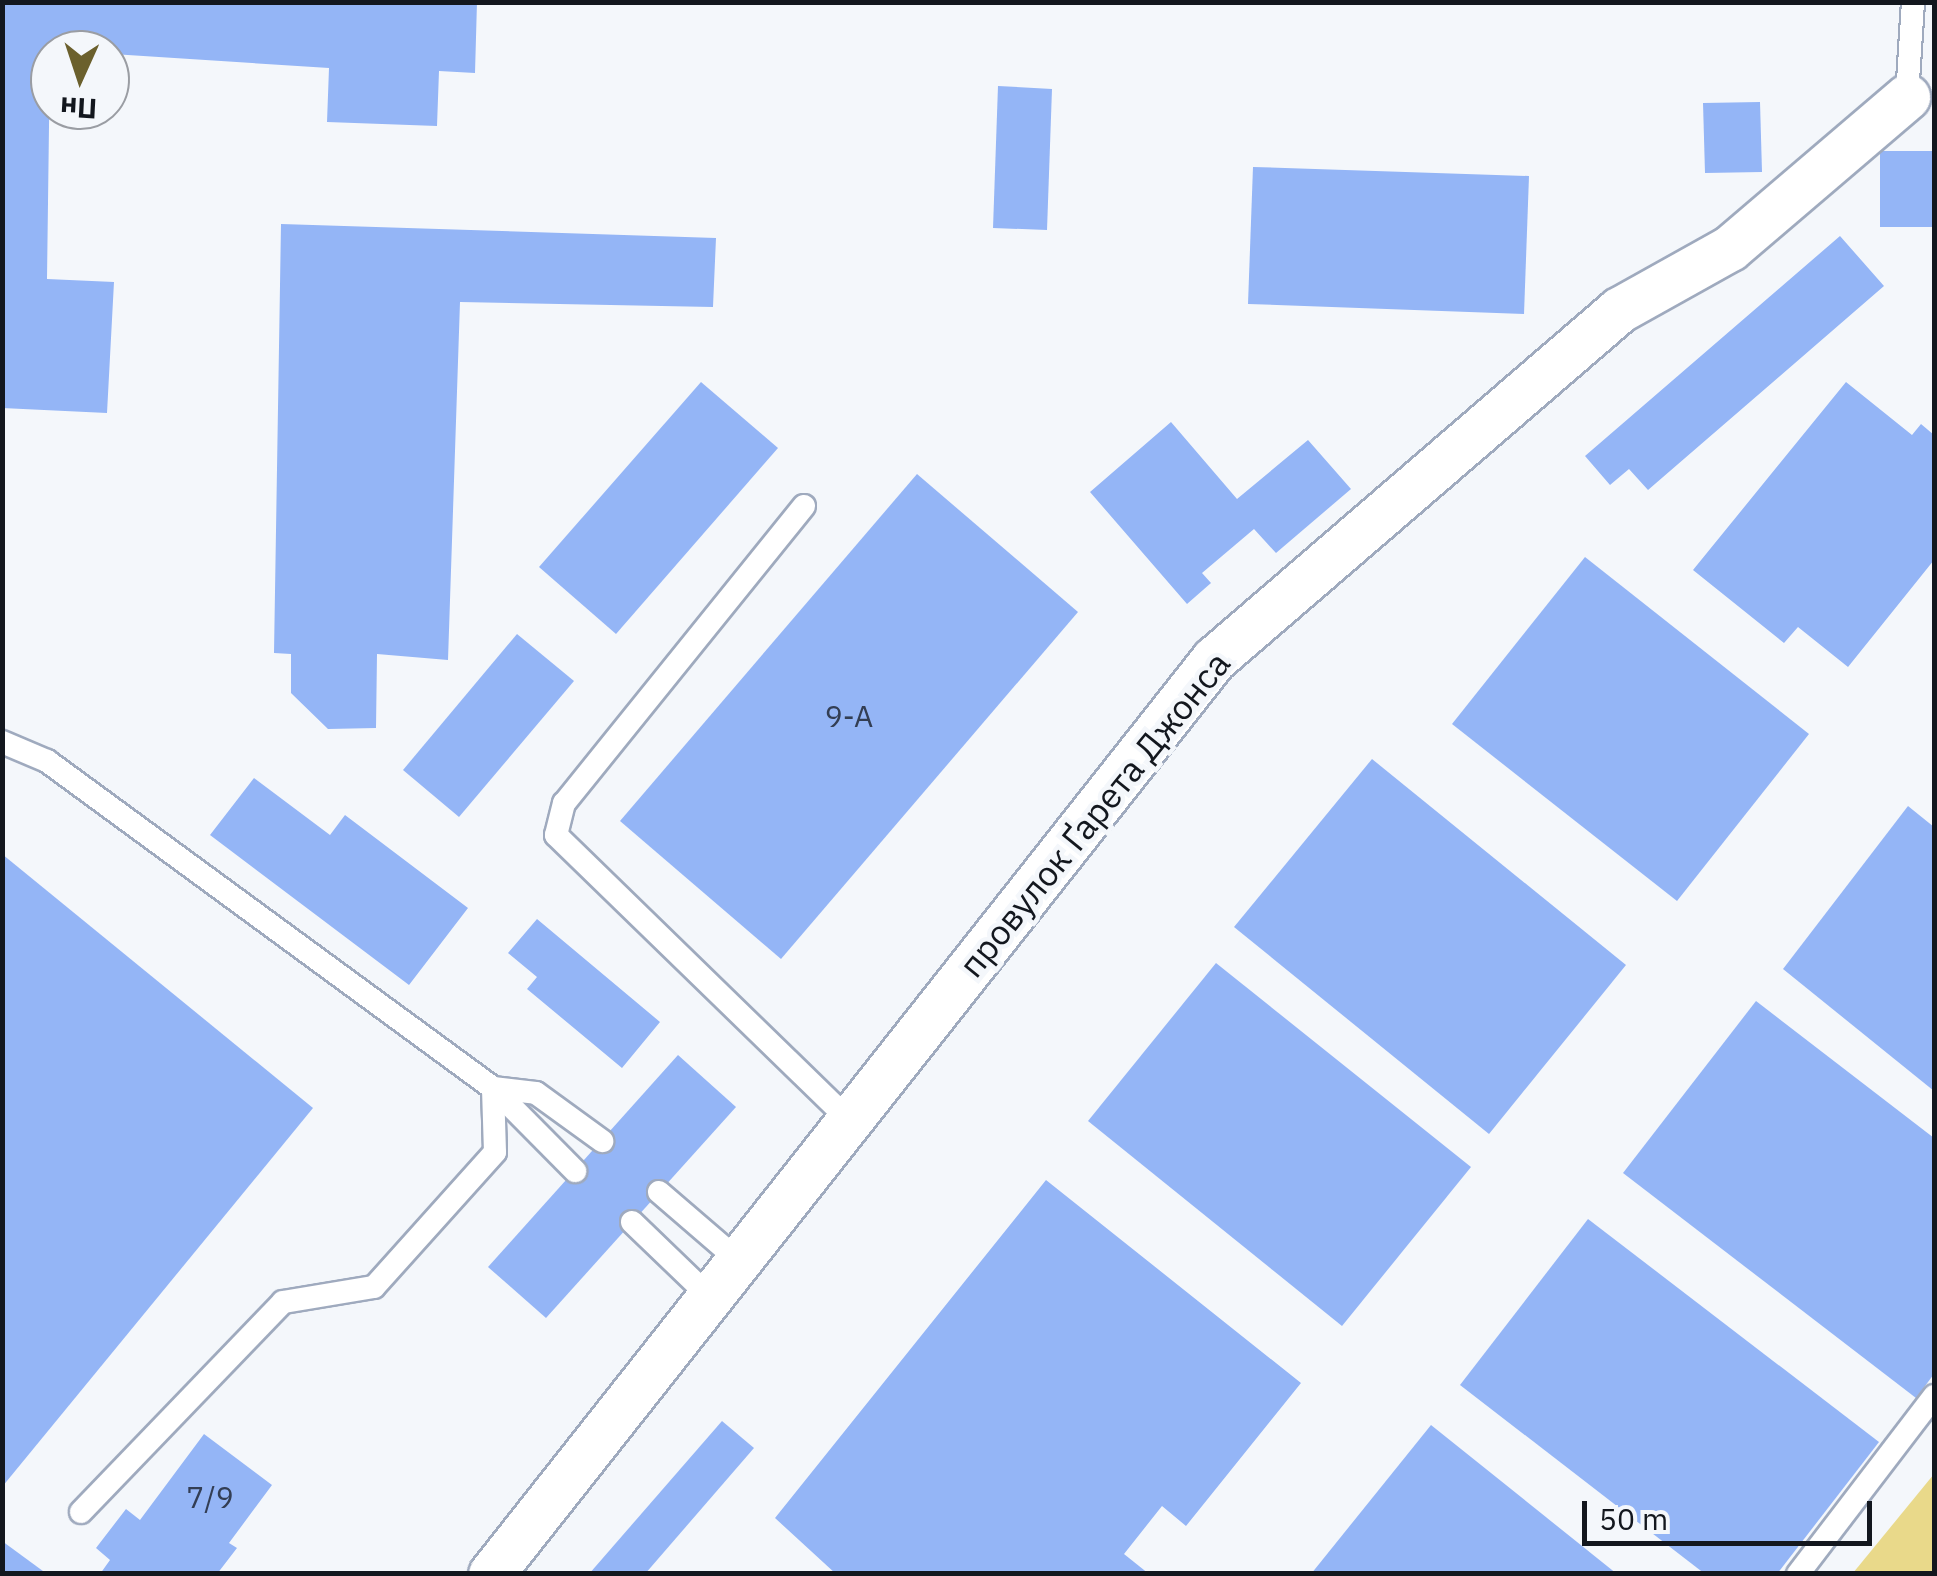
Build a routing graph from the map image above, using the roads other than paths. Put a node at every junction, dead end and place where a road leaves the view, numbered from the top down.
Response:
1 (1913, 2) edge
2 (1908, 97) joint
3 (804, 506) dead end
4 (2, 742) edge
5 (493, 1088) junction
6 (849, 1120) junction
7 (602, 1141) dead end
8 (575, 1171) dead end
9 (659, 1192) dead end
10 (632, 1222) dead end
11 (738, 1260) junction
12 (710, 1297) junction
13 (1934, 1396) edge
14 (81, 1512) dead end
15 (491, 1574) edge
16 (1798, 1574) edge

1 - 2 lane
2 - 6 street, провулок Ґарета Джонса
3 - 6 lane
4 - 5 lane
5 - 7 lane
5 - 8 lane
5 - 14 lane
6 - 11 street, провулок Ґарета Джонса
9 - 11 lane
10 - 12 lane
11 - 12 street, провулок Ґарета Джонса
12 - 15 street, провулок Ґарета Джонса
13 - 16 lane

